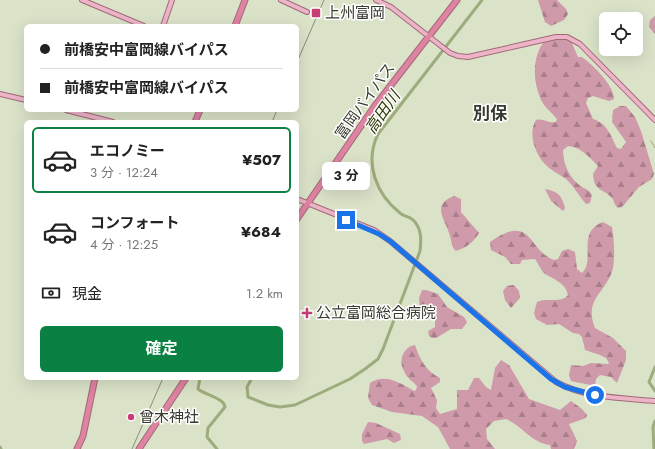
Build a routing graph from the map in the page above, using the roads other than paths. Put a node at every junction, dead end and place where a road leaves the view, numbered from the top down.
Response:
1 (82, 0) edge
2 (172, 0) edge
3 (245, 0) edge
4 (281, 0) edge
5 (376, 0) edge
6 (455, 0) edge
7 (306, 12) dead end
8 (139, 24) edge
9 (164, 24) edge
10 (235, 24) edge
11 (428, 36) junction
12 (0, 94) edge
13 (24, 100) edge
14 (74, 112) edge
15 (106, 120) edge
16 (655, 120) edge
17 (299, 200) edge
18 (307, 203) junction
19 (299, 213) edge
20 (299, 216) edge
21 (95, 380) edge
22 (187, 380) edge
23 (187, 380) edge
24 (655, 400) edge
25 (77, 449) edge
26 (140, 449) edge
27 (143, 449) edge

1 - 8 main road
2 - 9 main road
3 - 10 highway
4 - 7 main road
5 - 11 main road
6 - 11 highway, 富岡バイパス
11 - 16 main road
11 - 18 highway, 富岡バイパス
12 - 13 main road
14 - 15 main road
17 - 18 main road
18 - 19 highway, 富岡バイパス
18 - 20 highway, 富岡バイパス
18 - 24 main road
21 - 25 highway
22 - 26 highway
23 - 27 highway

